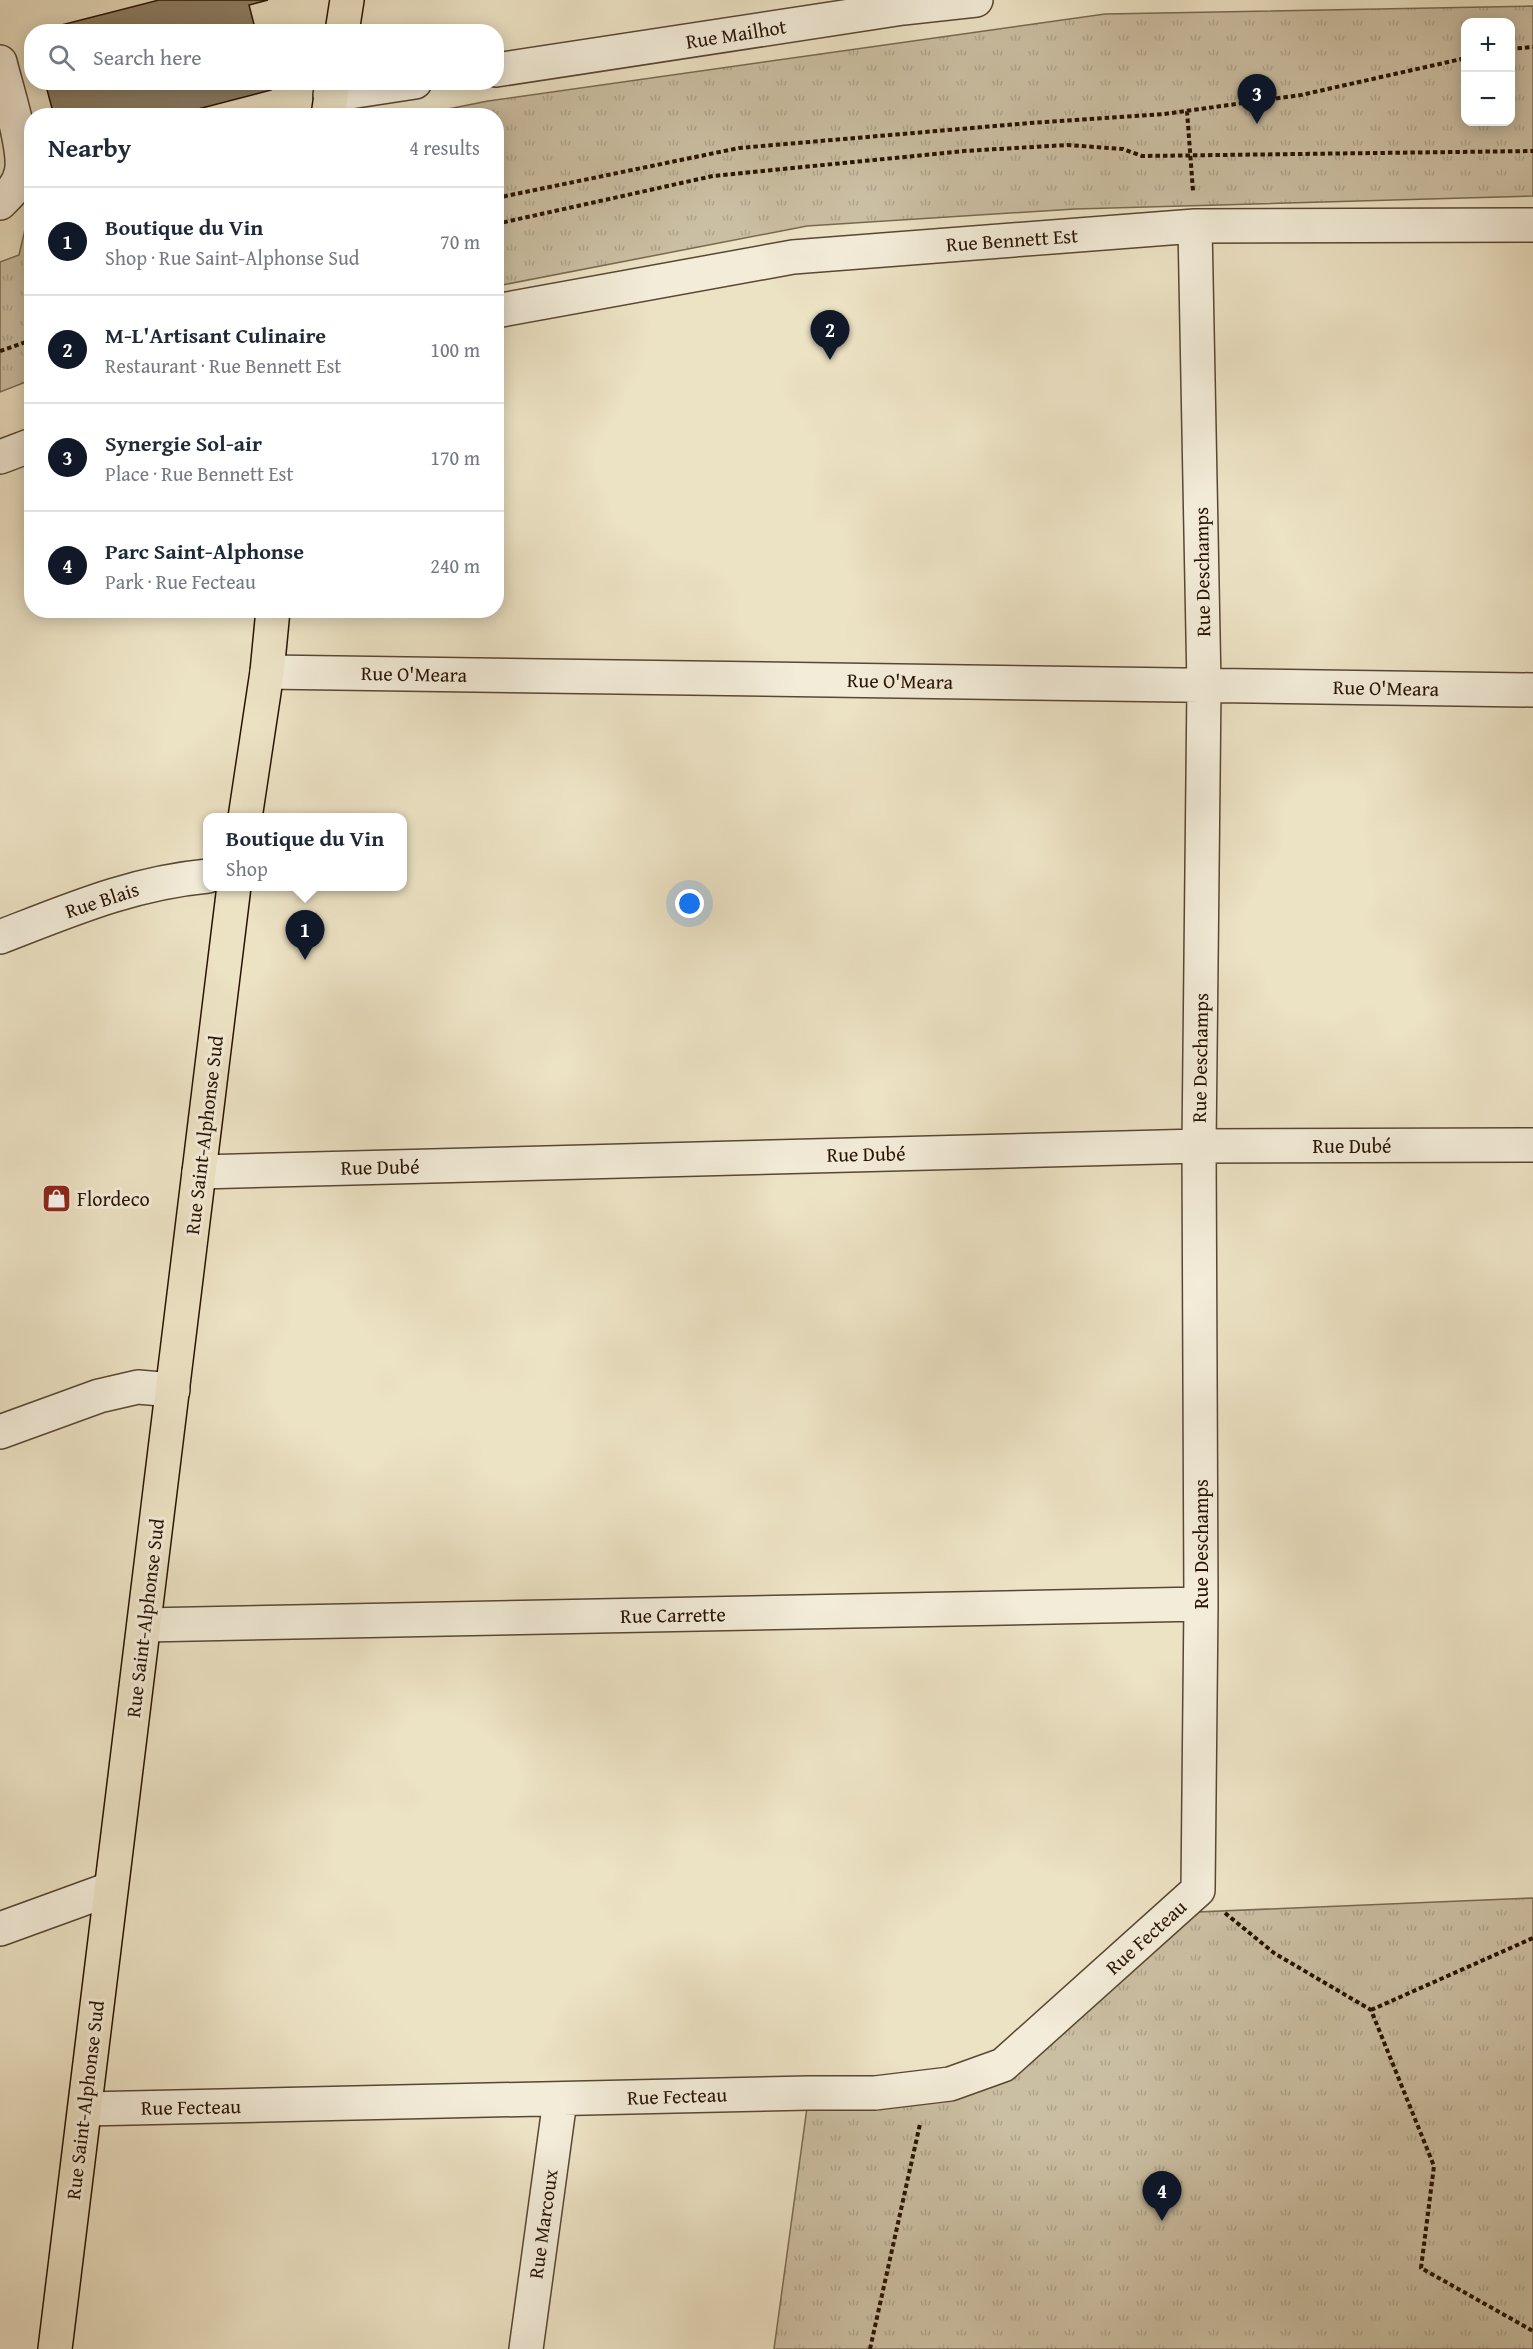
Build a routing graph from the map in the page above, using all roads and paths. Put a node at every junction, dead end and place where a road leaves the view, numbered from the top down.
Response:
1 (347, 0) edge
2 (976, 0) edge
3 (904, 4) edge
4 (343, 24) edge
5 (1533, 47) edge
6 (1515, 49) edge
7 (1461, 59) edge
8 (0, 62) edge
9 (504, 69) edge
10 (372, 90) edge
11 (330, 98) edge
12 (1187, 111) junction
13 (1533, 151) edge
14 (1191, 155) junction
15 (504, 196) edge
16 (0, 203) edge
17 (504, 222) edge
18 (1533, 225) edge
19 (1195, 226) junction
20 (504, 311) edge
21 (24, 343) edge
22 (0, 351) edge
23 (24, 449) edge
24 (0, 457) edge
25 (272, 618) edge
26 (267, 672) junction
27 (1204, 686) junction
28 (1533, 690) edge
29 (245, 813) edge
30 (203, 876) edge
31 (233, 891) edge
32 (0, 937) edge
33 (1533, 1145) edge
34 (1200, 1146) junction
35 (200, 1172) junction
36 (173, 1390) junction
37 (0, 1432) edge
38 (1201, 1604) junction
39 (144, 1625) junction
40 (110, 1888) junction
41 (1198, 1890) junction
42 (0, 1929) edge
43 (1533, 1938) edge
44 (1371, 2010) junction
45 (928, 2087) junction
46 (560, 2100) junction
47 (85, 2109) junction
48 (1533, 2331) edge
49 (55, 2349) edge
50 (526, 2349) edge
51 (870, 2349) edge

1 - 4 main road
2 - 3 street, Rue Mailhot
3 - 9 street, Rue Mailhot
5 - 6 path
7 - 12 path
8 - 16 street
10 - 11 street
12 - 14 path
12 - 15 path
13 - 14 path
14 - 17 path
14 - 19 path
18 - 19 street, Rue Bennett Est
19 - 20 street, Rue Bennett Est
19 - 27 street, Rue Deschamps
21 - 22 path
23 - 24 street
25 - 26 main road
26 - 27 street, Rue O'Meara
26 - 29 main road
27 - 28 street, Rue O'Meara
27 - 34 street, Rue Deschamps
30 - 32 street, Rue Blais
31 - 35 main road, Rue Saint-Alphonse Sud
33 - 34 street, Rue Dubé
34 - 35 street, Rue Dubé
34 - 38 street, Rue Deschamps
35 - 36 main road, Rue Saint-Alphonse Sud
36 - 37 street
36 - 39 main road, Rue Saint-Alphonse Sud
38 - 39 street, Rue Carrette
38 - 41 street, Rue Deschamps
39 - 40 main road, Rue Saint-Alphonse Sud
40 - 42 street
40 - 47 main road, Rue Saint-Alphonse Sud
41 - 44 path
41 - 45 street, Rue Fecteau
43 - 44 path
44 - 48 path
45 - 46 street, Rue Fecteau
45 - 51 path
46 - 47 street, Rue Fecteau
46 - 50 street, Rue Marcoux
47 - 49 main road, Rue Saint-Alphonse Sud

